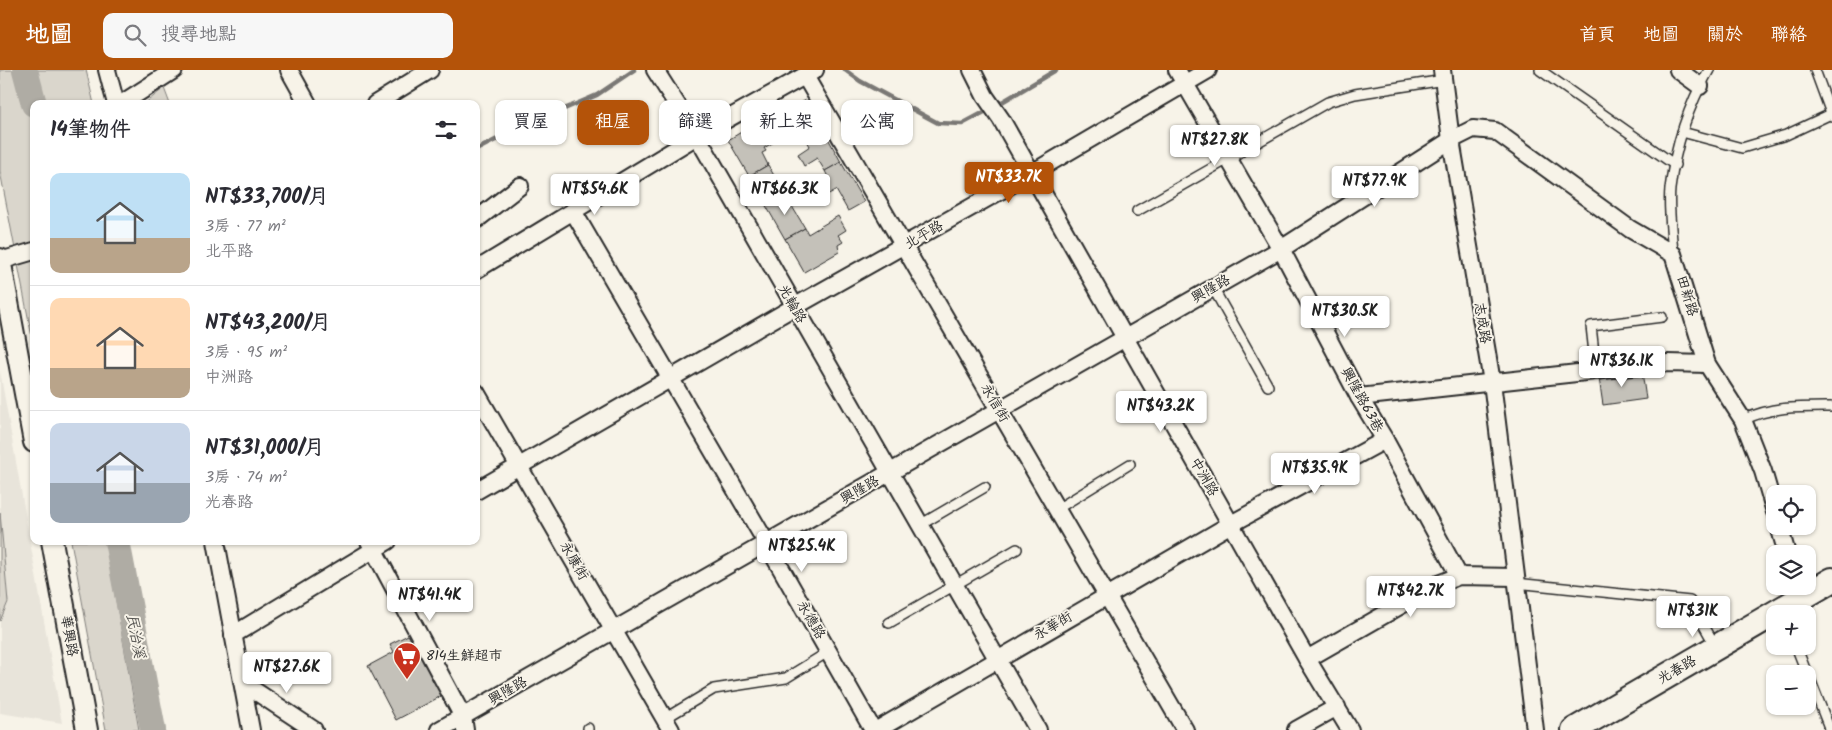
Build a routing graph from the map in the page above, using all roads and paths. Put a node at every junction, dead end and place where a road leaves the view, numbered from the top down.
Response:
1 (107, 70) edge
2 (174, 70) edge
3 (289, 70) edge
4 (430, 70) edge
5 (972, 70) edge
6 (1208, 70) edge
7 (1540, 70) edge
8 (1678, 70) edge
9 (1709, 70) edge
10 (1815, 70) edge
11 (811, 72) edge
12 (656, 73) edge
13 (1443, 75) edge
14 (1181, 76) edge
15 (1700, 86) junction
16 (115, 100) edge
17 (127, 100) edge
18 (306, 100) edge
19 (382, 100) edge
20 (674, 100) edge
21 (1832, 115) edge
22 (731, 117) edge
23 (1682, 132) junction
24 (1452, 140) junction
25 (682, 145) edge
26 (702, 145) edge
27 (1228, 158) junction
28 (1675, 165) junction
29 (1032, 173) junction
30 (520, 186) dead end
31 (573, 211) junction
32 (1137, 211) dead end
33 (480, 217) edge
34 (904, 246) junction
35 (1281, 249) junction
36 (30, 252) edge
37 (1673, 254) junction
38 (0, 260) edge
39 (480, 268) edge
40 (1213, 288) junction
41 (794, 306) junction
42 (1662, 317) dead end
43 (1125, 338) junction
44 (1708, 364) junction
45 (1596, 371) junction
46 (670, 379) junction
47 (1492, 382) junction
48 (1268, 386) dead end
49 (1359, 398) junction
50 (480, 399) edge
51 (1832, 406) edge
52 (999, 410) junction
53 (1744, 420) junction
54 (30, 421) edge
55 (1385, 440) junction
56 (1130, 464) dead end
57 (520, 467) junction
58 (889, 472) junction
59 (1767, 485) edge
60 (985, 487) dead end
61 (480, 489) edge
62 (1056, 509) junction
63 (1231, 524) junction
64 (920, 525) junction
65 (767, 544) junction
66 (53, 545) edge
67 (217, 545) edge
68 (371, 545) edge
69 (1018, 548) dead end
70 (1459, 576) junction
71 (1515, 580) junction
72 (955, 585) junction
73 (1829, 587) edge
74 (1106, 595) junction
75 (1790, 602) edge
76 (889, 623) dead end
77 (613, 629) junction
78 (233, 635) junction
79 (1716, 647) junction
80 (828, 652) junction
81 (1307, 658) junction
82 (997, 659) junction
83 (243, 683) junction
84 (1816, 696) edge
85 (1337, 707) junction
86 (464, 724) edge
87 (668, 724) edge
88 (87, 730) edge
89 (251, 730) edge
90 (314, 730) edge
91 (439, 730) edge
92 (875, 730) edge
93 (1038, 730) edge
94 (1185, 730) edge
95 (1296, 730) edge
96 (1350, 730) edge
97 (1535, 730) edge
98 (1574, 730) edge
99 (1830, 730) edge

1 - 16 street
2 - 17 street
3 - 18 street
4 - 19 street
5 - 29 street, 中洲路
6 - 14 street, 北平路
7 - 28 lane
8 - 15 street
9 - 15 lane, 田新路
10 - 21 lane
11 - 22 street
11 - 34 street, 永信街
12 - 20 street, 光輪路
13 - 24 street, 志成路
13 - 27 lane
14 - 27 street, 興隆路63巷
14 - 29 street, 北平路
15 - 23 lane, 田新路
21 - 23 lane
23 - 28 lane, 田新路
24 - 35 street, 興隆路
24 - 37 street, 興隆路
24 - 47 street, 志成路
25 - 31 street
26 - 41 street, 光輪路
27 - 32 lane
27 - 35 street, 興隆路63巷
28 - 37 lane, 田新路
29 - 34 street, 北平路
29 - 43 street, 中洲路
30 - 33 street
31 - 39 street
31 - 46 street, 永德路
34 - 41 street, 北平路
34 - 52 street, 永信街
35 - 40 street, 興隆路
35 - 49 street, 興隆路63巷
36 - 38 street
37 - 44 street, 田新路
38 - 54 street
40 - 43 street, 興隆路
40 - 48 lane
41 - 46 street, 北平路
41 - 58 street, 光輪路
42 - 45 lane
43 - 52 street, 興隆路
43 - 63 street, 中洲路
44 - 45 street
44 - 53 street, 田新路
45 - 47 street
46 - 57 street, 北平路
46 - 65 street, 永德路
47 - 49 street
47 - 71 street, 志成路
49 - 55 street, 興隆路63巷
50 - 57 street, 永康街
51 - 53 lane
52 - 58 street, 興隆路
52 - 62 street, 永信街
53 - 59 street, 田新路
55 - 63 street, 永華街
55 - 70 street, 興隆路63巷
56 - 62 lane
57 - 61 street, 北平路
57 - 77 street, 永康街
58 - 64 street, 光輪路
58 - 65 street, 興隆路
60 - 64 lane
62 - 74 street, 永信街
63 - 74 street, 永華街
63 - 81 street, 中洲路
64 - 72 street, 光輪路
65 - 77 street, 興隆路
65 - 80 street, 永德路
66 - 88 street, 華興路
67 - 78 street
68 - 78 street
68 - 86 street
69 - 72 lane
70 - 71 street
70 - 81 street
71 - 79 lane
71 - 97 street, 志成路
72 - 76 lane
72 - 82 street, 光輪路
73 - 75 main road, 光春路
74 - 82 street, 永華街
74 - 94 street, 永信街
75 - 79 main road, 光春路
77 - 86 street, 興隆路
77 - 87 street, 永康街
78 - 83 street
79 - 98 main road, 光春路
80 - 87 lane
80 - 92 street, 永德路
81 - 85 street, 中洲路
82 - 92 street, 永華街
82 - 93 street, 光輪路
83 - 89 street
83 - 90 street
84 - 99 lane
85 - 95 street
85 - 96 street, 中洲路
86 - 91 street, 興隆路

